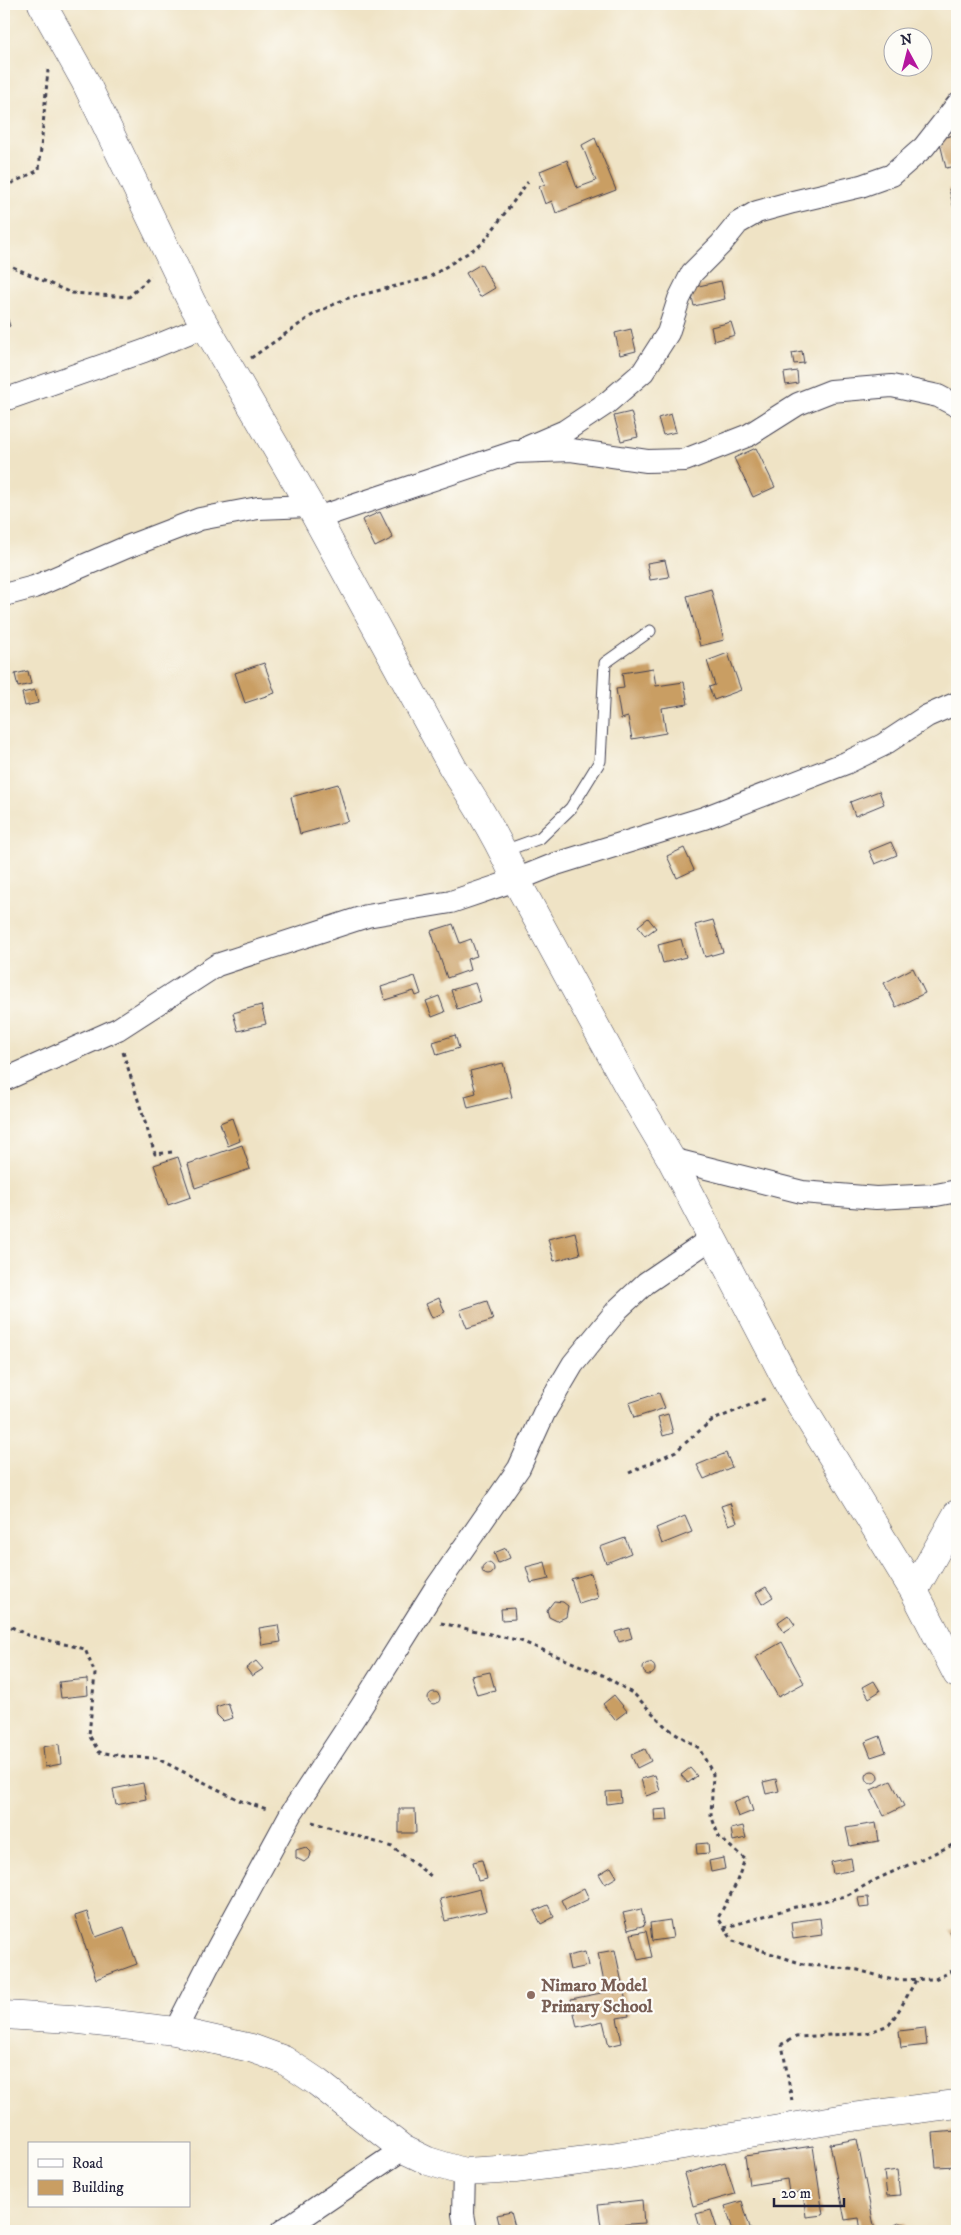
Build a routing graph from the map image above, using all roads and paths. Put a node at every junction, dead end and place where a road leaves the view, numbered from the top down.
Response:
1 (42, 4) edge
2 (49, 61) dead end
3 (957, 105) edge
4 (528, 182) dead end
5 (4, 187) edge
6 (170, 259) junction
7 (13, 267) dead end
8 (205, 326) junction
9 (232, 371) junction
10 (4, 400) edge
11 (957, 406) edge
12 (516, 452) junction
13 (314, 512) junction
14 (4, 595) edge
15 (650, 631) dead end
16 (957, 703) edge
17 (504, 851) junction
18 (516, 880) junction
19 (118, 1029) junction
20 (4, 1080) edge
21 (173, 1152) dead end
22 (670, 1159) junction
23 (957, 1191) edge
24 (712, 1238) junction
25 (791, 1389) junction
26 (629, 1473) dead end
27 (957, 1514) edge
28 (914, 1591) junction
29 (416, 1618) junction
30 (4, 1623) edge
31 (957, 1674) edge
32 (99, 1752) dead end
33 (957, 1843) edge
34 (724, 1928) junction
35 (957, 1969) edge
36 (916, 1979) junction
37 (4, 2015) edge
38 (176, 2031) junction
39 (957, 2104) edge
40 (795, 2126) junction
41 (403, 2148) junction
42 (464, 2172) junction
43 (282, 2231) edge
44 (466, 2231) edge

1 - 6 street
2 - 5 path
3 - 12 street
4 - 9 path
6 - 7 path
6 - 8 street
8 - 9 street
8 - 10 street
9 - 13 street
11 - 12 street
12 - 13 street
13 - 14 street
13 - 17 street
15 - 17 lane
16 - 18 street
17 - 18 street
18 - 19 street
18 - 22 street
19 - 20 street
19 - 21 path
22 - 23 street
22 - 24 street
24 - 25 street
24 - 29 street
25 - 26 path
25 - 28 street
27 - 28 street
28 - 31 street
29 - 34 path
29 - 38 street
30 - 32 path
33 - 34 path
34 - 36 path
35 - 36 path
36 - 40 path
37 - 38 street
38 - 41 street
39 - 40 street
40 - 42 street
41 - 42 street
41 - 43 street
42 - 44 street

